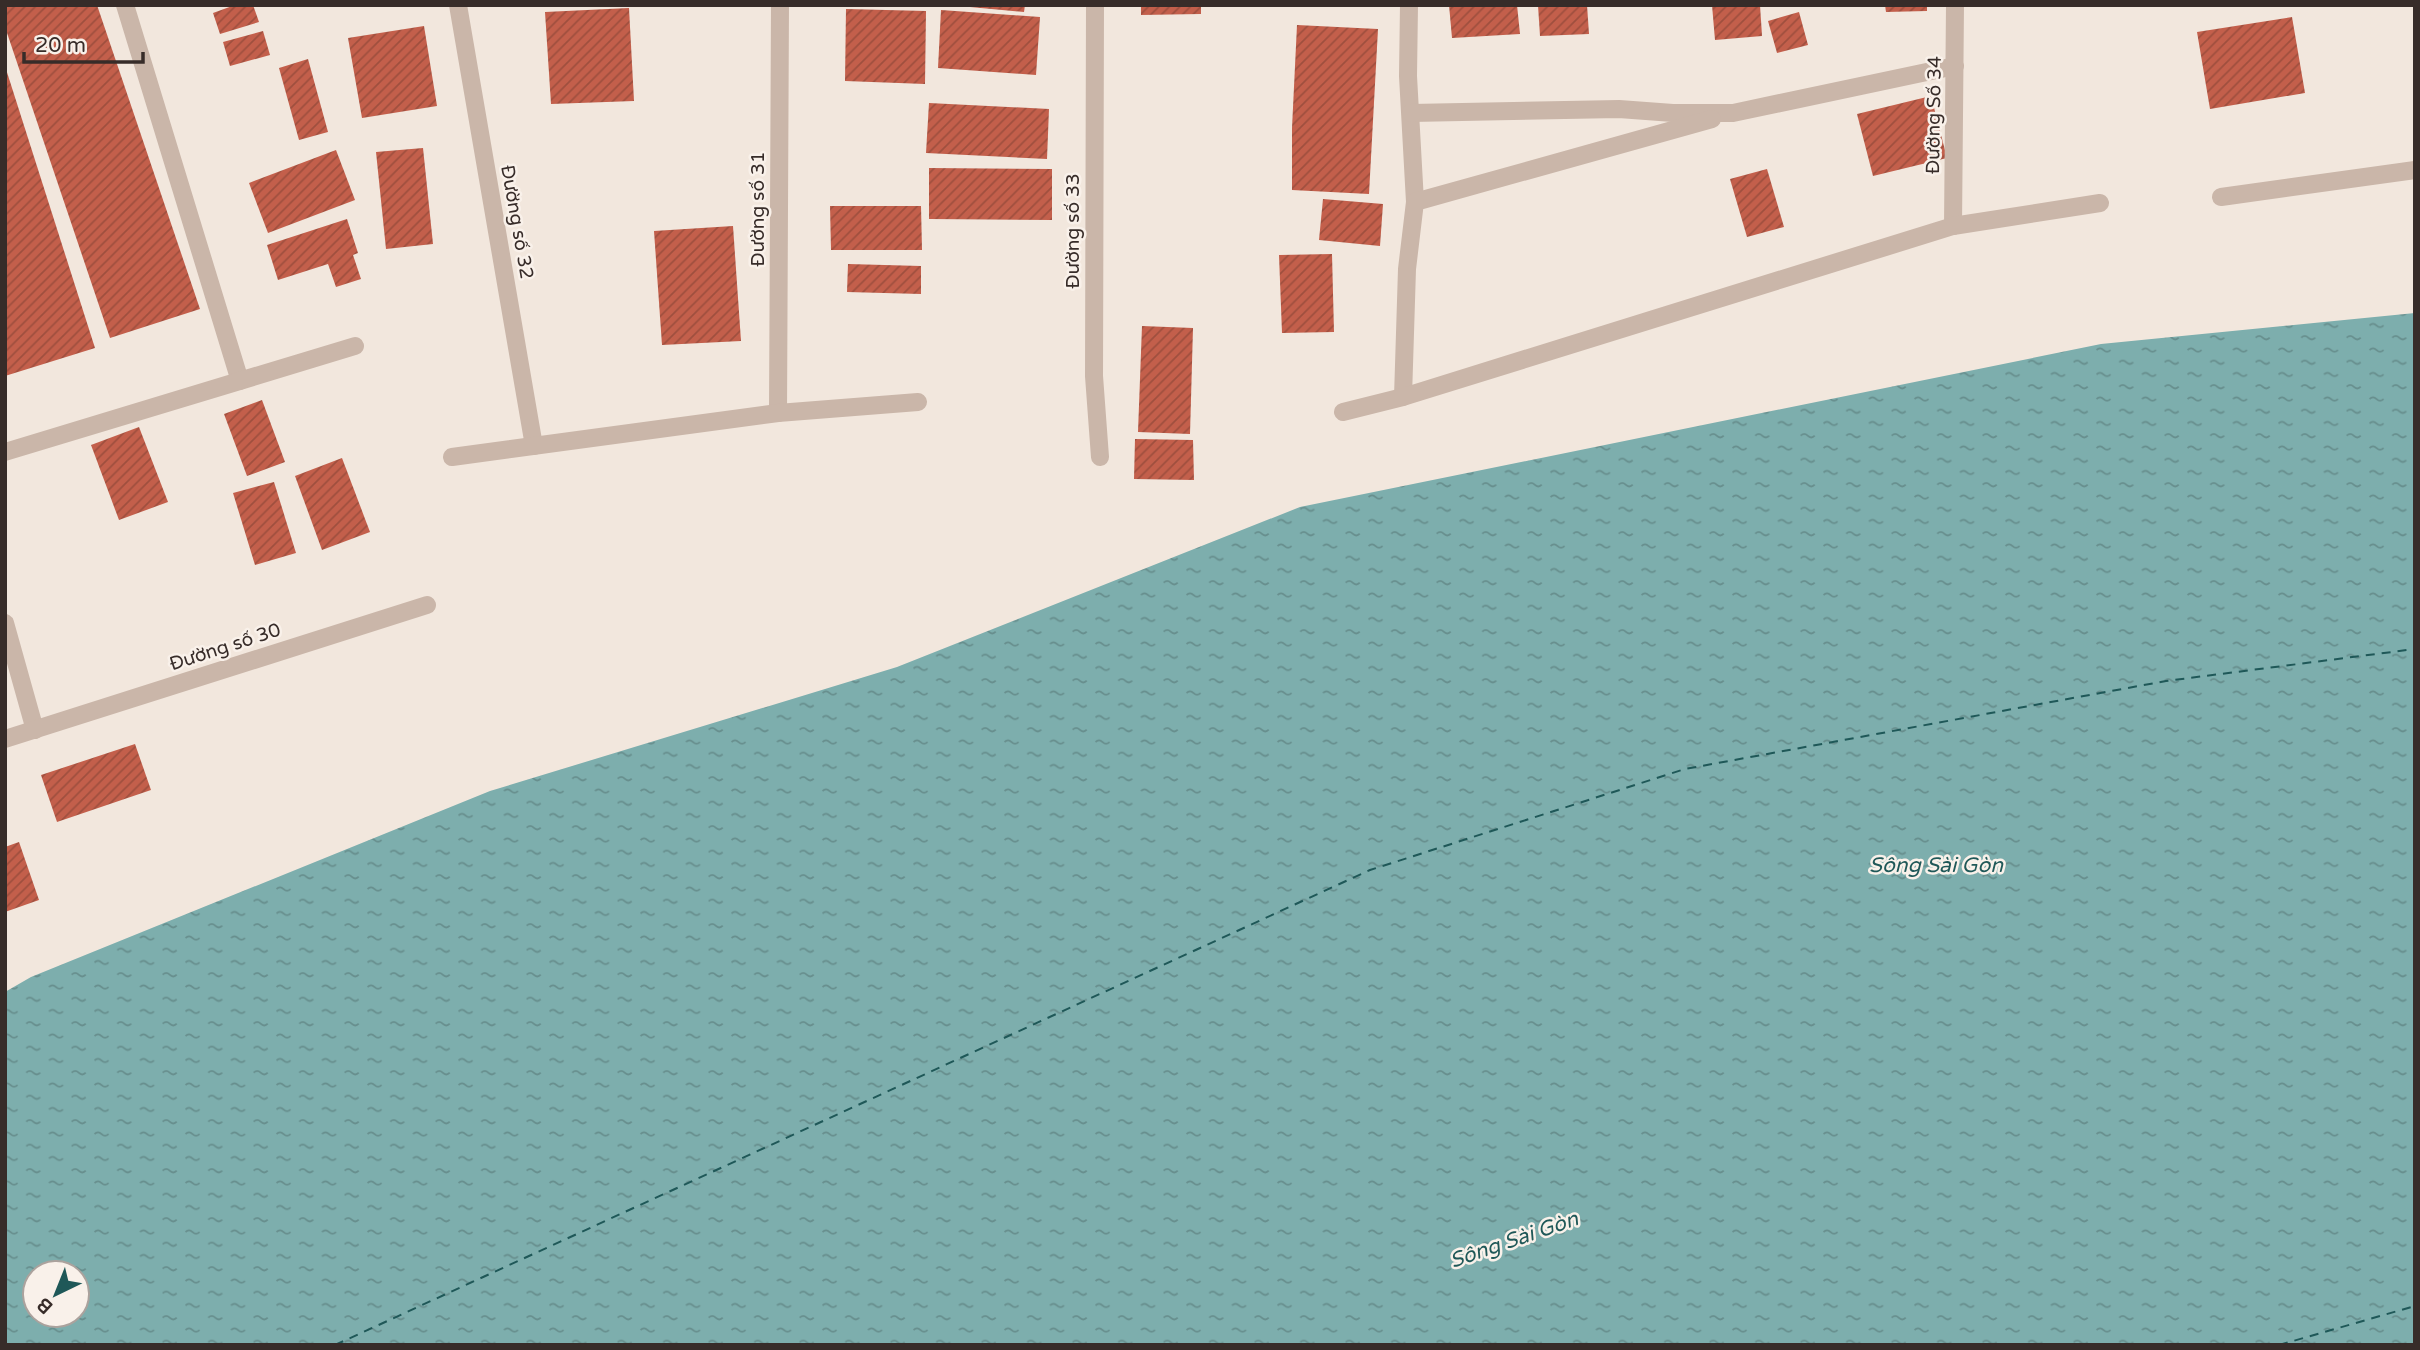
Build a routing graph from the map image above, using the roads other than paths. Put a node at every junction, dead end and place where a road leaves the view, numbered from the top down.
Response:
1 (125, 5) edge
2 (458, 5) edge
3 (780, 5) edge
4 (1095, 5) edge
5 (1409, 5) edge
6 (1955, 5) edge
7 (1955, 66) junction
8 (1411, 113) junction
9 (1733, 113) junction
10 (2415, 170) edge
11 (2221, 197) dead end
12 (1415, 202) junction
13 (2100, 203) dead end
14 (1953, 226) junction
15 (355, 346) dead end
16 (240, 381) junction
17 (1403, 397) junction
18 (918, 402) dead end
19 (1343, 412) dead end
20 (778, 413) junction
21 (534, 446) junction
22 (5, 452) edge
23 (452, 457) dead end
24 (1100, 457) dead end
25 (428, 605) dead end
26 (5, 623) edge
27 (35, 730) junction
28 (5, 739) edge

1 - 16 street
2 - 21 street, Đường số 32
3 - 20 street, Đường số 31
4 - 24 street, Đường số 33
5 - 8 street
6 - 7 street, Đường Số 34
7 - 9 street
7 - 14 street, Đường Số 34
8 - 9 street
8 - 12 street
9 - 12 street
10 - 11 street
12 - 17 street
13 - 14 street
14 - 17 street
15 - 16 street
16 - 22 street
17 - 19 street
18 - 20 street
20 - 21 street
21 - 23 street
25 - 27 street, Đường số 30
26 - 27 street
27 - 28 street, Đường số 30

